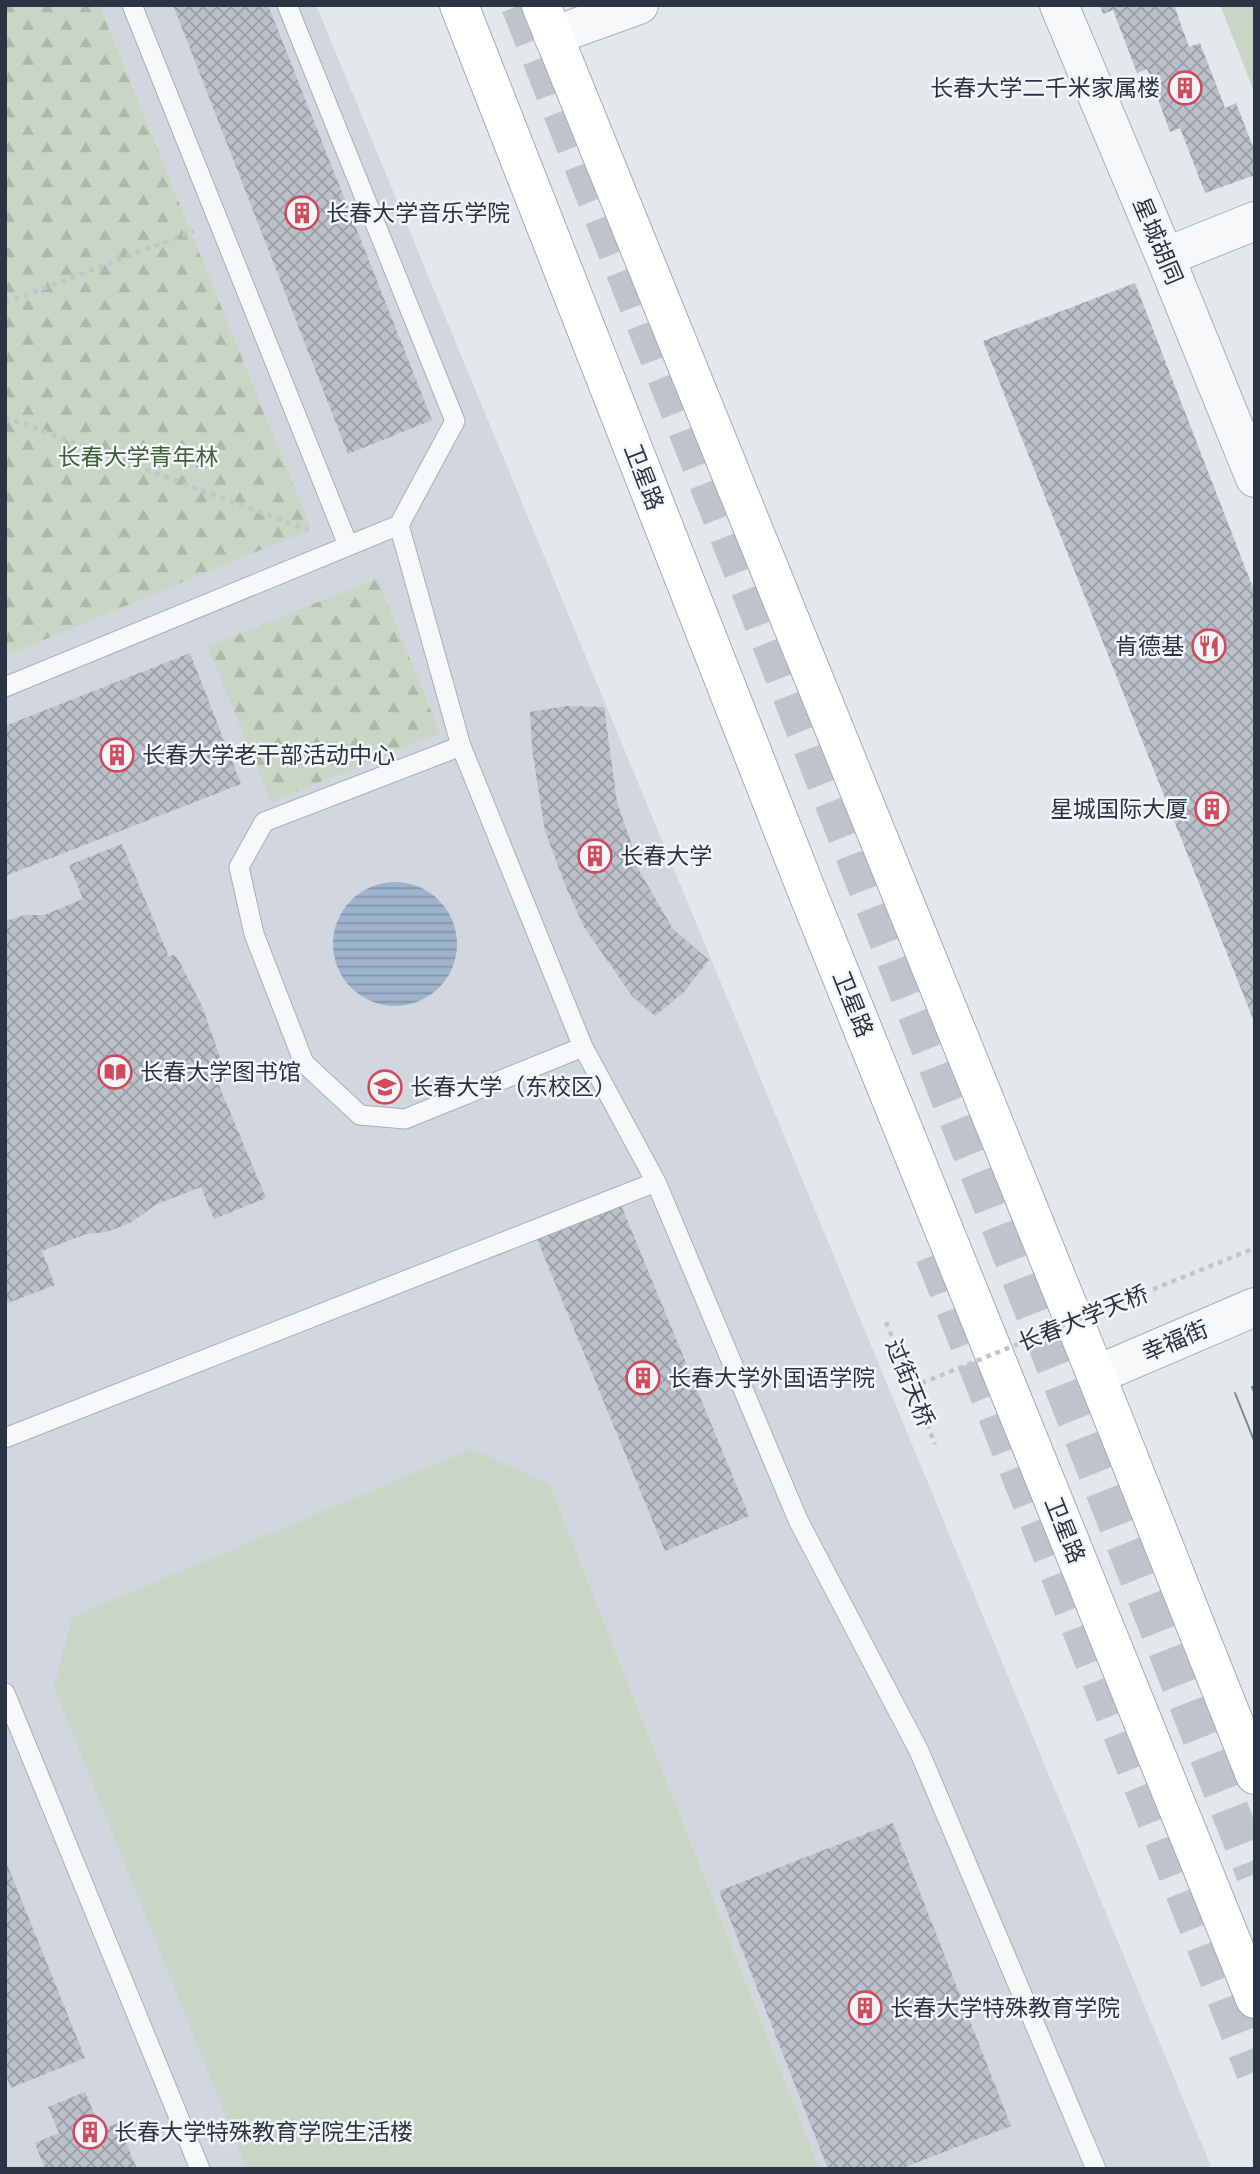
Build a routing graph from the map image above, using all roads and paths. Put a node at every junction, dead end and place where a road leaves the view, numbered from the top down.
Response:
1 (132, 5) edge
2 (286, 5) edge
3 (459, 5) edge
4 (639, 5) edge
5 (1059, 5) edge
6 (547, 21) edge
7 (1255, 221) edge
8 (217, 222) junction
9 (1165, 257) junction
10 (5, 303) edge
11 (5, 417) edge
12 (1255, 478) edge
13 (399, 525) junction
14 (348, 545) junction
15 (5, 687) edge
16 (461, 746) junction
17 (583, 1047) junction
18 (656, 1182) junction
19 (1255, 1248) edge
20 (1255, 1307) edge
21 (886, 1322) dead end
22 (1096, 1375) junction
23 (912, 1387) junction
24 (5, 1438) edge
25 (934, 1444) dead end
26 (5, 1693) edge
27 (1255, 1775) edge
28 (1255, 1999) edge
29 (200, 2169) edge
30 (1096, 2169) edge

1 - 8 lane
2 - 13 lane
3 - 28 main road, 卫星路
4 - 6 street
5 - 9 street, 星城胡同
6 - 22 main road
7 - 9 street
8 - 10 path
8 - 14 lane
9 - 12 street, 星城胡同
11 - 14 path
13 - 14 lane
13 - 16 lane
14 - 15 lane
16 - 17 lane
16 - 17 lane
17 - 18 lane
18 - 24 lane
18 - 30 lane
19 - 23 path, 长春大学天桥, bridge
20 - 22 street, 幸福街
21 - 23 path, 过街天桥
22 - 27 main road
23 - 25 path, 过街天桥
26 - 29 lane

